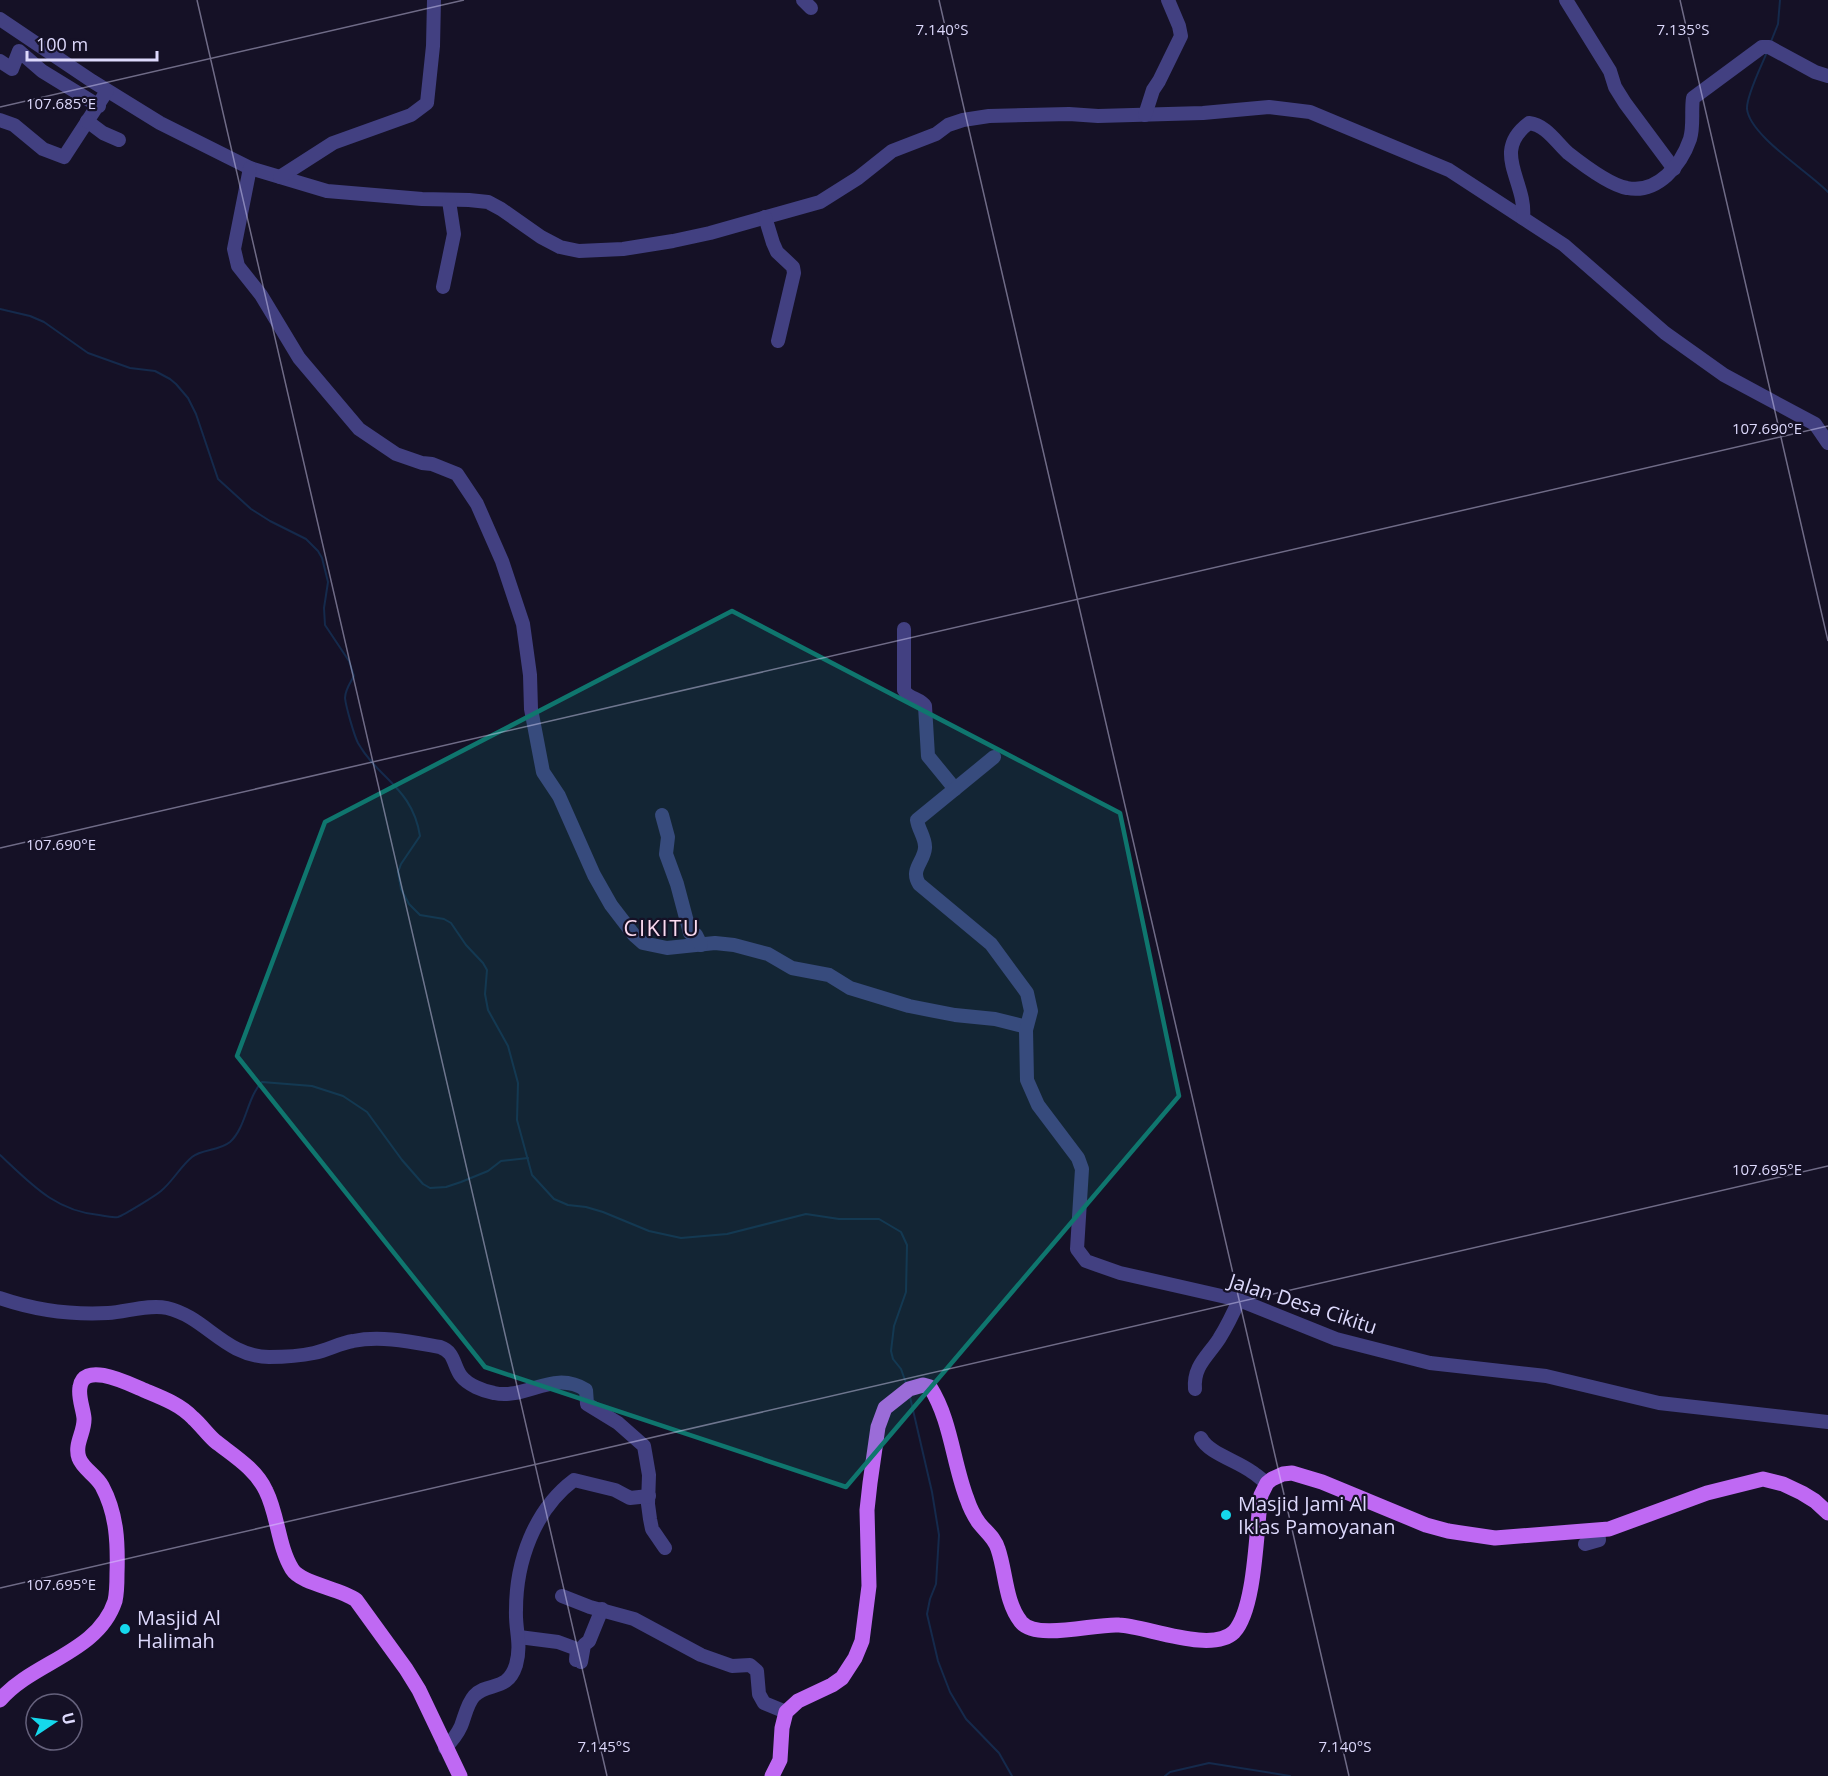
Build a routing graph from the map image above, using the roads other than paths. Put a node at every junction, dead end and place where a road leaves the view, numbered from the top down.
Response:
1 (434, 0) edge
2 (1168, 0) edge
3 (1566, 0) edge
4 (0, 19) edge
5 (0, 61) edge
6 (1828, 76) edge
7 (107, 91) junction
8 (99, 106) junction
9 (1145, 115) junction
10 (0, 120) edge
11 (87, 121) junction
12 (119, 140) dead end
13 (250, 168) junction
14 (1674, 169) junction
15 (280, 177) junction
16 (449, 201) junction
17 (765, 217) junction
18 (1523, 218) junction
19 (443, 287) dead end
20 (778, 340) dead end
21 (1828, 443) edge
22 (904, 629) dead end
23 (994, 758) dead end
24 (955, 789) junction
25 (662, 815) dead end
26 (701, 945) junction
27 (1026, 1030) junction
28 (0, 1298) edge
29 (1239, 1300) junction
30 (1195, 1389) dead end
31 (1828, 1422) edge
32 (1200, 1438) dead end
33 (1267, 1483) junction
34 (649, 1496) junction
35 (1828, 1513) edge
36 (1598, 1531) junction
37 (1585, 1544) dead end
38 (665, 1548) dead end
39 (562, 1596) dead end
40 (602, 1609) junction
41 (519, 1637) junction
42 (578, 1637) junction
43 (578, 1661) dead end
44 (0, 1700) edge
45 (786, 1712) junction
46 (445, 1748) junction
47 (460, 1776) edge
48 (772, 1776) edge

1 - 15 street
2 - 9 street
3 - 14 street
4 - 7 street
5 - 8 street
6 - 14 street
7 - 8 street
7 - 13 street
8 - 11 street
9 - 17 street
9 - 18 street
10 - 11 street
11 - 12 street
13 - 15 street
13 - 26 street
14 - 18 street
15 - 16 street
16 - 17 street
16 - 19 street
17 - 20 street
18 - 21 street
22 - 24 street
23 - 24 street
24 - 27 street
25 - 26 street
26 - 27 street
27 - 29 street, Jalan Desa Cikitu
28 - 34 street
29 - 30 street
29 - 31 street, Jalan Desa Cikitu
32 - 33 street
33 - 36 main road
33 - 45 main road
34 - 38 street
34 - 41 street
35 - 36 main road
36 - 37 street
39 - 40 street
40 - 42 street
40 - 45 street
41 - 42 street
41 - 46 street
42 - 43 street
44 - 46 main road
45 - 48 main road
46 - 47 main road

